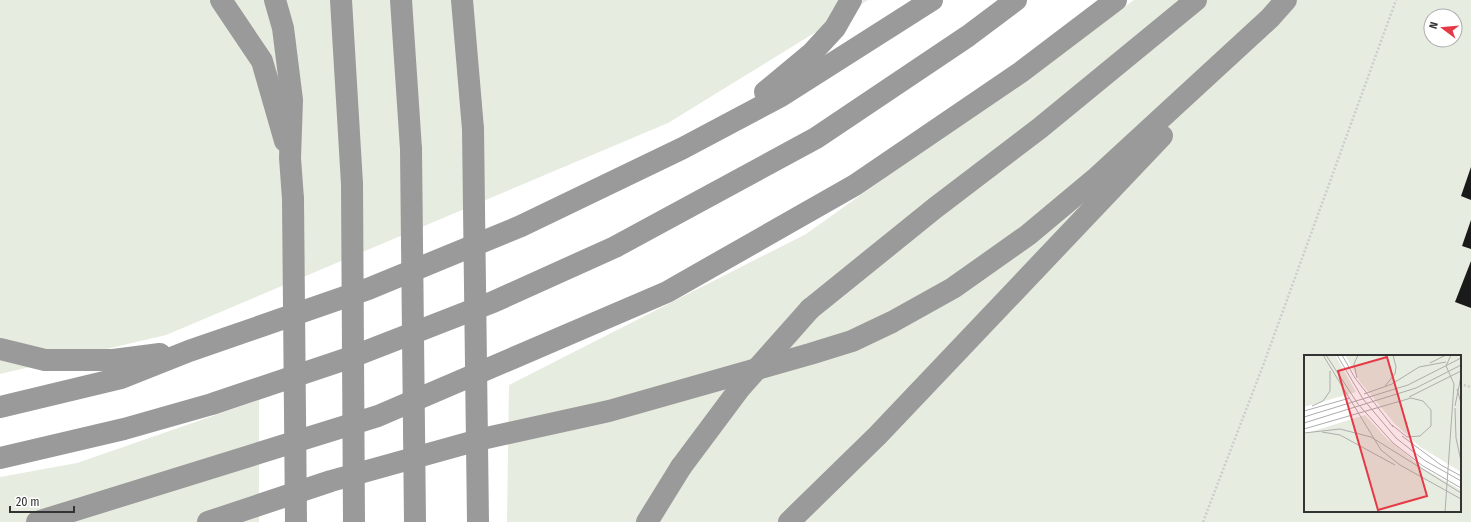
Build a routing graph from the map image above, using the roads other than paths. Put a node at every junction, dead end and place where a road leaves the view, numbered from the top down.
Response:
1 (221, 0) edge
2 (275, 0) edge
3 (341, 0) edge
4 (401, 0) edge
5 (462, 0) edge
6 (472, 0) edge
7 (851, 0) edge
8 (932, 0) edge
9 (1016, 0) edge
10 (1116, 0) edge
11 (1196, 0) edge
12 (1286, 0) edge
13 (1270, 18) junction
14 (473, 129) junction
15 (683, 148) junction
16 (290, 158) junction
17 (0, 349) edge
18 (189, 351) junction
19 (0, 407) edge
20 (0, 458) edge
21 (36, 522) edge
22 (208, 522) edge
23 (296, 522) edge
24 (354, 522) edge
25 (416, 522) edge
26 (478, 522) edge
27 (647, 522) edge
28 (789, 522) edge

1 - 16 highway
2 - 16 highway
3 - 24 highway, bridge
4 - 25 highway, bridge
5 - 14 highway
6 - 14 highway
7 - 15 highway
8 - 15 highway
9 - 20 highway
10 - 21 highway
11 - 27 highway, bridge
12 - 13 highway
13 - 22 highway
13 - 28 highway
14 - 26 highway, bridge
15 - 18 highway
16 - 23 highway, bridge
17 - 18 highway
18 - 19 highway

